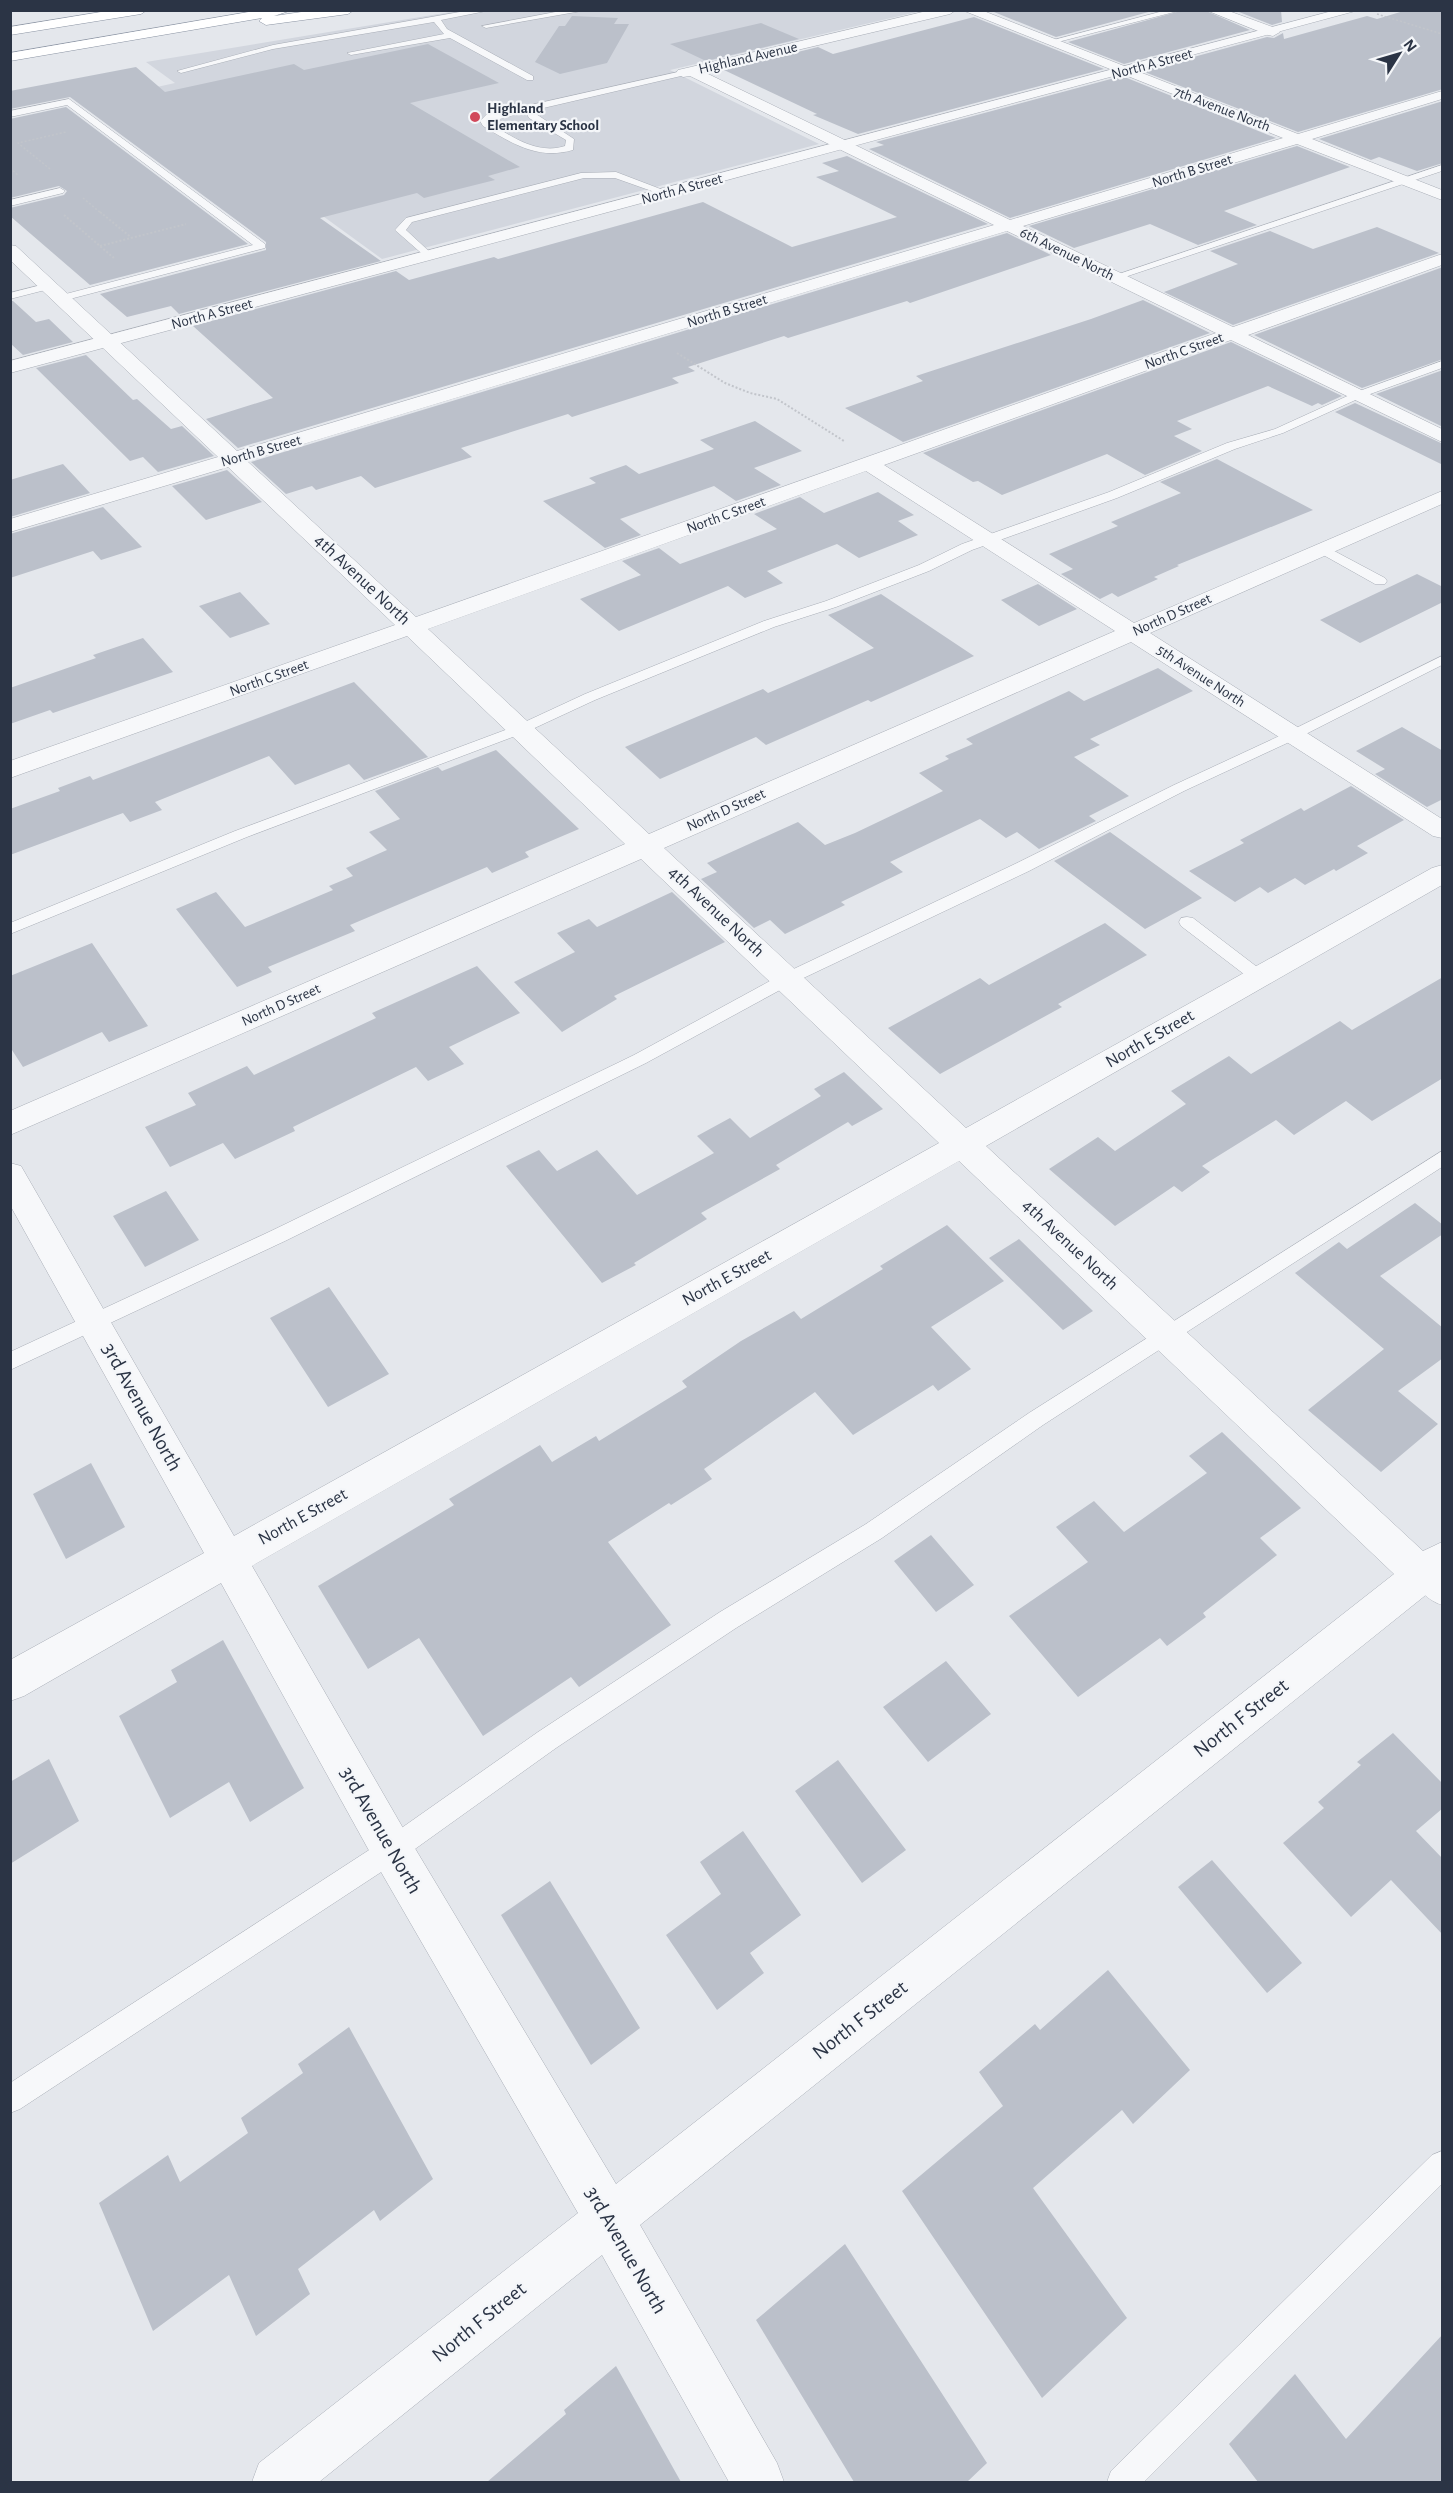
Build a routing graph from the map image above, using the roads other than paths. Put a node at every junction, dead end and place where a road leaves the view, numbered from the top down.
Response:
1 (105, 10) edge
2 (141, 10) edge
3 (286, 10) edge
4 (348, 10) edge
5 (487, 10) edge
6 (583, 10) edge
7 (950, 10) edge
8 (968, 10) edge
9 (1178, 10) edge
10 (1212, 10) edge
11 (1353, 10) edge
12 (436, 19) junction
13 (47, 25) junction
14 (486, 26) dead end
15 (10, 31) edge
16 (165, 31) junction
17 (1273, 32) junction
18 (451, 35) junction
19 (1050, 42) junction
20 (351, 53) dead end
21 (10, 57) edge
22 (182, 71) dead end
23 (1125, 71) junction
24 (684, 73) junction
25 (530, 78) dead end
26 (1443, 95) edge
27 (545, 105) junction
28 (10, 114) edge
29 (1298, 139) junction
30 (844, 146) junction
31 (1443, 168) edge
32 (1403, 180) junction
33 (60, 191) dead end
34 (666, 193) junction
35 (1443, 195) edge
36 (10, 203) edge
37 (1009, 226) junction
38 (10, 249) edge
39 (428, 256) junction
40 (1443, 259) edge
41 (1115, 277) junction
42 (56, 292) junction
43 (10, 296) edge
44 (1232, 334) junction
45 (108, 342) junction
46 (1443, 364) edge
47 (10, 367) edge
48 (1358, 395) junction
49 (1443, 436) edge
50 (234, 459) junction
51 (869, 464) junction
52 (1443, 497) edge
53 (10, 526) edge
54 (988, 540) junction
55 (1323, 549) junction
56 (1380, 581) dead end
57 (412, 627) junction
58 (1133, 632) junction
59 (1443, 660) edge
60 (521, 729) junction
61 (1293, 735) junction
62 (10, 770) edge
63 (1443, 830) edge
64 (645, 846) junction
65 (1443, 874) edge
66 (1187, 922) dead end
67 (10, 929) edge
68 (1259, 977) junction
69 (787, 979) junction
70 (10, 1124) edge
71 (963, 1144) junction
72 (1443, 1158) edge
73 (10, 1175) edge
74 (94, 1322) junction
75 (1166, 1335) junction
76 (10, 1362) edge
77 (228, 1560) junction
78 (1436, 1576) edge
79 (10, 1682) edge
80 (392, 1850) junction
81 (10, 2099) edge
82 (1443, 2164) edge
83 (609, 2219) junction
84 (278, 2482) edge
85 (758, 2482) edge
86 (1122, 2482) edge

1 - 13 highway
2 - 13 highway
3 - 16 highway
4 - 16 highway
5 - 12 lane
6 - 14 lane
7 - 24 street, Highland Avenue
8 - 19 street, 7th Avenue North
9 - 19 lane
10 - 17 street
11 - 17 street, North A Street
12 - 18 lane
12 - 22 lane
13 - 15 highway
16 - 21 highway
17 - 23 street, North A Street
18 - 20 lane
18 - 25 lane
19 - 23 street, 7th Avenue North
23 - 29 street, 7th Avenue North
23 - 30 street, North A Street
24 - 27 lane, Highland Avenue
24 - 30 street, 6th Avenue North
26 - 29 street, North B Street
27 - 27 lane, Highland Avenue
28 - 42 lane
29 - 32 street, 7th Avenue North
29 - 37 street, North B Street
30 - 34 street, North A Street
30 - 37 street, 6th Avenue North
31 - 32 lane
32 - 35 street, 7th Avenue North
32 - 41 lane
33 - 36 lane
34 - 39 street, North A Street
34 - 39 lane
37 - 41 street, 6th Avenue North
37 - 50 street, North B Street
38 - 42 street, 4th Avenue North
39 - 45 street, North A Street
40 - 44 street, North C Street
41 - 44 street, 6th Avenue North
42 - 43 lane
42 - 45 street, 4th Avenue North
44 - 48 street, 6th Avenue North
44 - 51 street, North C Street
45 - 47 street, North A Street
45 - 50 street, 4th Avenue North
46 - 48 lane
48 - 49 street, 6th Avenue North
48 - 54 lane
50 - 53 street, North B Street
50 - 57 street, 4th Avenue North
51 - 54 street, 5th Avenue North
51 - 57 street, North C Street
52 - 55 street, North D Street
54 - 58 street, 5th Avenue North
54 - 60 lane
55 - 56 lane
55 - 58 street, North D Street
57 - 60 street, 4th Avenue North
57 - 62 street, North C Street
58 - 61 street, 5th Avenue North
58 - 64 street, North D Street
59 - 61 lane
60 - 64 street, 4th Avenue North
60 - 67 lane
61 - 63 street, 5th Avenue North
61 - 69 lane
64 - 69 street, 4th Avenue North
64 - 70 street, North D Street
65 - 68 street, North E Street
66 - 68 lane
68 - 71 street, North E Street
69 - 71 street, 4th Avenue North
69 - 74 lane
71 - 75 street, 4th Avenue North
71 - 77 street, North E Street
72 - 75 lane
73 - 74 street, 3rd Avenue North
74 - 76 lane
74 - 77 street, 3rd Avenue North
75 - 78 street, 4th Avenue North
75 - 80 lane
77 - 79 street, North E Street
77 - 80 street, 3rd Avenue North
78 - 83 street, North F Street
80 - 81 lane
80 - 83 street, 3rd Avenue North
82 - 86 lane
83 - 84 street, North F Street
83 - 85 street, 3rd Avenue North

